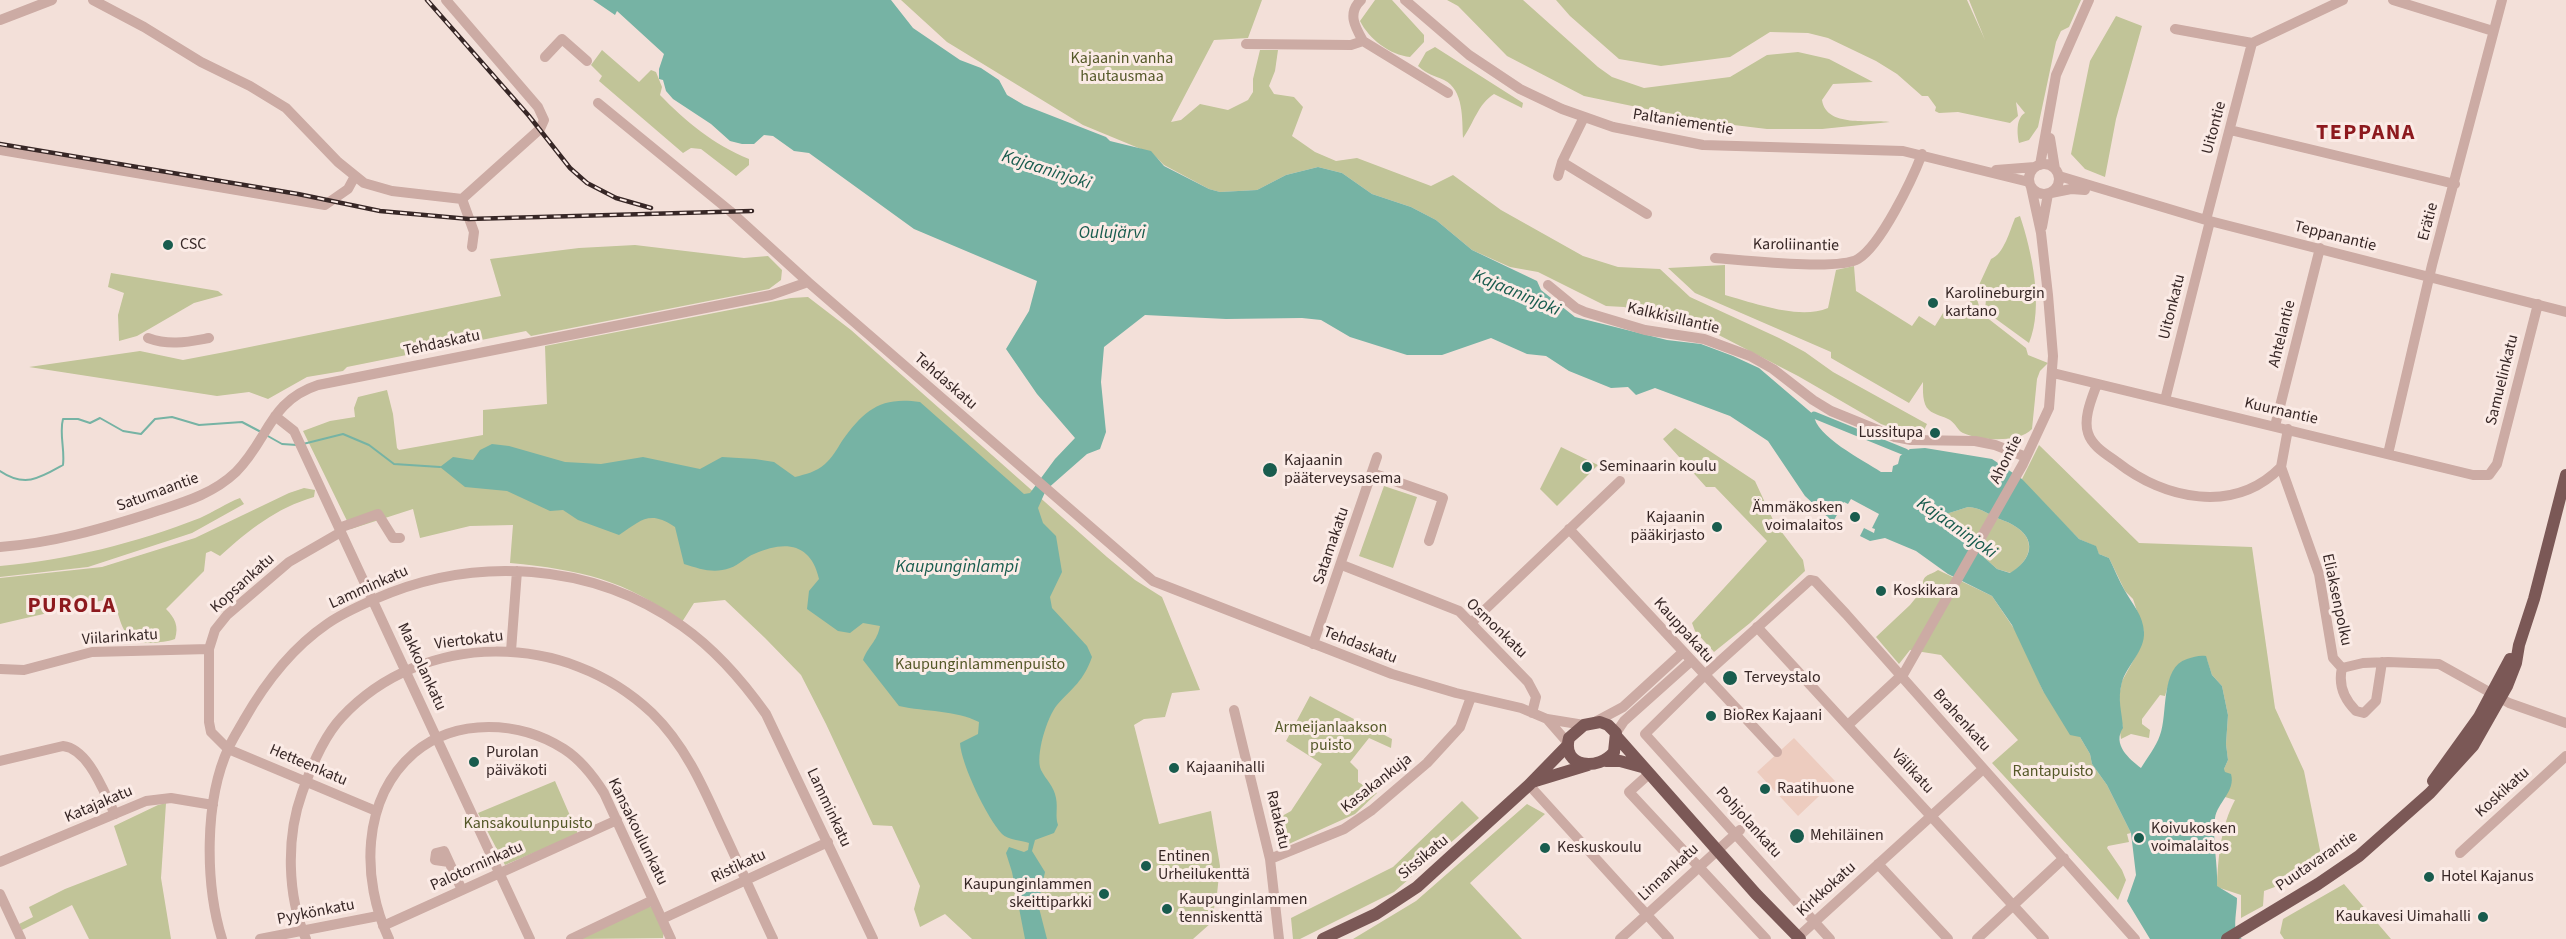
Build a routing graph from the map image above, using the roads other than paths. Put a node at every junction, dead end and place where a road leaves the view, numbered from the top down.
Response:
1 (52, 0) edge
2 (93, 0) edge
3 (446, 0) edge
4 (1361, 0) edge
5 (1406, 0) edge
6 (2089, 0) edge
7 (2343, 0) edge
8 (2393, 0) edge
9 (2502, 0) edge
10 (0, 20) edge
11 (2175, 29) dead end
12 (2493, 31) junction
13 (1363, 41) junction
14 (2252, 42) junction
15 (1246, 44) dead end
16 (545, 57) dead end
17 (588, 61) dead end
18 (1448, 93) dead end
19 (598, 103) dead end
20 (1584, 117) junction
21 (2048, 122) junction
22 (2230, 130) junction
23 (0, 150) edge
24 (1922, 154) junction
25 (1562, 162) junction
26 (2038, 166) junction
27 (1992, 171) junction
28 (2057, 173) junction
29 (355, 176) junction
30 (1558, 176) dead end
31 (2030, 184) junction
32 (2455, 184) junction
33 (2097, 189) junction
34 (2050, 194) junction
35 (462, 199) junction
36 (1647, 214) dead end
37 (2208, 221) junction
38 (2041, 233) junction
39 (472, 247) dead end
40 (2320, 248) junction
41 (1715, 258) dead end
42 (2430, 276) junction
43 (808, 282) junction
44 (1548, 285) dead end
45 (2538, 304) junction
46 (2566, 312) edge
47 (148, 338) dead end
48 (210, 338) dead end
49 (2053, 373) junction
50 (2097, 384) junction
51 (2165, 400) junction
52 (287, 402) joint
53 (275, 416) junction
54 (2275, 426) junction
55 (2288, 429) junction
56 (2388, 453) junction
57 (1377, 458) dead end
58 (2025, 460) junction
59 (2497, 464) joint
60 (2281, 467) junction
61 (1372, 474) junction
62 (2566, 475) edge
63 (1620, 481) dead end
64 (1569, 529) junction
65 (340, 530) junction
66 (400, 538) dead end
67 (1429, 541) dead end
68 (0, 547) edge
69 (1342, 565) junction
70 (517, 571) junction
71 (372, 600) junction
72 (1472, 622) junction
73 (1757, 627) junction
74 (1313, 644) junction
75 (208, 649) junction
76 (511, 651) junction
77 (1682, 653) junction
78 (1690, 662) junction
79 (2382, 662) junction
80 (2342, 668) junction
81 (0, 669) edge
82 (405, 669) junction
83 (1704, 676) junction
84 (1897, 680) junction
85 (2496, 696) junction
86 (1471, 697) junction
87 (1234, 710) dead end
88 (1532, 713) junction
89 (1547, 719) junction
90 (1589, 723) junction
91 (2566, 723) edge
92 (1848, 725) junction
93 (1616, 735) junction
94 (438, 739) junction
95 (1568, 744) junction
96 (228, 749) junction
97 (1777, 752) dead end
98 (2566, 756) edge
99 (0, 761) edge
100 (1606, 761) junction
101 (1588, 765) junction
102 (1983, 769) junction
103 (1645, 770) junction
104 (306, 781) junction
105 (1530, 784) junction
106 (213, 805) junction
107 (376, 811) junction
108 (116, 814) junction
109 (1931, 815) junction
110 (617, 820) junction
111 (1738, 832) junction
112 (828, 842) junction
113 (1717, 849) junction
114 (2460, 853) dead end
115 (2064, 858) junction
116 (1270, 859) junction
117 (0, 862) edge
118 (449, 862) dead end
119 (1878, 864) junction
120 (1698, 865) junction
121 (500, 873) junction
122 (746, 881) junction
123 (462, 890) junction
124 (0, 894) edge
125 (653, 900) junction
126 (2014, 905) junction
127 (1646, 914) junction
128 (662, 919) junction
129 (380, 921) junction
130 (1814, 922) junction
131 (305, 935) edge
132 (1799, 938) edge
133 (21, 939) edge
134 (222, 939) edge
135 (260, 939) edge
136 (389, 939) edge
137 (530, 939) edge
138 (571, 939) edge
139 (671, 939) edge
140 (773, 939) edge
141 (873, 939) edge
142 (1279, 939) edge
143 (1323, 939) edge
144 (1620, 939) edge
145 (1669, 939) edge
146 (1766, 939) edge
147 (1830, 939) edge
148 (1948, 939) edge
149 (1977, 939) edge
150 (2044, 939) edge
151 (2135, 939) edge
152 (2228, 939) edge

1 - 10 street
2 - 29 street
3 - 35 street
4 - 13 street
5 - 20 street, Paltaniementie
6 - 21 street
7 - 14 street
8 - 12 street
9 - 12 street, Erätie
11 - 14 street
12 - 32 street, Erätie
13 - 15 street
13 - 18 street
14 - 22 street, Uitontie
16 - 17 street
19 - 43 street
20 - 24 street, Paltaniementie
20 - 25 street
21 - 26 street
21 - 28 street
22 - 32 street
22 - 37 street, Uitontie
23 - 29 street
24 - 27 street, Paltaniementie
24 - 41 street, Karoliinantie
25 - 30 street
25 - 36 street
26 - 27 street, Paltaniementie
26 - 28 street
26 - 31 street
27 - 31 street, Paltaniementie
28 - 33 street, Teppanantie
28 - 34 street
29 - 35 street
31 - 34 street
31 - 38 street, Ahontie
32 - 42 street, Erätie
33 - 34 street, Teppanantie
33 - 37 street, Teppanantie
34 - 38 street, Ahontie
35 - 39 street
37 - 40 street, Teppanantie
37 - 51 street, Uitonkatu
38 - 49 street, Ahontie
40 - 42 street, Teppanantie
40 - 54 street, Ahtelantie
42 - 45 street, Teppanantie
42 - 56 street, Erätie
43 - 52 street, Tehdaskatu
43 - 74 street, Tehdaskatu
44 - 58 street, Kalkkisillantie
45 - 46 street, Teppanantie
45 - 59 street, Samuelinkatu
47 - 48 street
49 - 50 street, Kuurnantie
49 - 58 street, Ahontie
50 - 51 street, Kuurnantie
50 - 60 street
51 - 54 street, Kuurnantie
52 - 53 street, Satumaantie
53 - 65 street, Makkolankatu
53 - 68 street, Satumaantie
54 - 55 street, Kuurnantie
55 - 56 street, Kuurnantie
55 - 60 street
56 - 59 street, Kuurnantie
57 - 61 street, Satamakatu
58 - 84 street, Ahontie
60 - 80 street, Eliaksenpolku
61 - 67 street
61 - 69 street, Satamakatu
62 - 85 main road, Puutavarantie
63 - 64 street
64 - 72 street
64 - 77 street, Kauppakatu
65 - 66 street, Kopsankatu
65 - 71 street, Makkolankatu
65 - 75 street, Kopsankatu
69 - 72 street, Osmonkatu
69 - 74 street, Satamakatu
70 - 71 street, Lamminkatu
70 - 76 street
70 - 112 street, Lamminkatu
71 - 82 street, Makkolankatu
71 - 96 street, Lamminkatu
72 - 88 street, Osmonkatu
73 - 83 street
73 - 84 street, Brahenkatu
73 - 92 street, Välikatu
74 - 86 street, Tehdaskatu
75 - 81 street, Viilarinkatu
75 - 96 street, Kopsankatu
76 - 82 street, Viertokatu
76 - 122 street, Viertokatu
77 - 78 street, Kauppakatu
77 - 90 street
78 - 83 street, Kauppakatu
78 - 93 street
79 - 80 street
79 - 80 street, Eliaksenpolku
79 - 85 street
82 - 94 street, Makkolankatu
82 - 104 street, Viertokatu
83 - 97 street, Kauppakatu
83 - 111 street, Pohjolankatu
84 - 92 street
84 - 102 street, Brahenkatu
85 - 91 street
85 - 152 main road, Puutavarantie
86 - 88 street, Tehdaskatu
86 - 116 street, Kasakankuja
87 - 116 street, Ratakatu
88 - 89 street, Tehdaskatu
89 - 90 street, Tehdaskatu
89 - 95 street, Tehdaskatu
90 - 93 main road
90 - 95 main road
92 - 109 street, Välikatu
93 - 100 main road
93 - 103 main road
94 - 107 street, Kansakoulunkatu
94 - 110 street, Kansakoulunkatu
94 - 121 street, Makkolankatu
95 - 101 main road
95 - 105 main road, Sissikatu
96 - 104 street, Hetteenkatu
96 - 106 street, Lamminkatu
98 - 114 street, Koskikatu
99 - 108 street
100 - 101 main road
100 - 103 main road
101 - 105 main road, Sissikatu
102 - 109 street, Kirkkokatu
102 - 115 street, Brahenkatu
103 - 113 main road
103 - 120 street
104 - 107 street, Hetteenkatu
104 - 131 street, Viertokatu
105 - 127 street
105 - 143 main road, Sissikatu
106 - 108 street, Katajakatu
106 - 134 street, Lamminkatu
107 - 129 street, Kansakoulunkatu
108 - 117 street, Katajakatu
109 - 119 street, Kirkkokatu
109 - 126 street, Välikatu
110 - 121 street, Palotorninkatu
110 - 125 street, Kansakoulunkatu
111 - 113 street, Linnankatu
111 - 130 street, Pohjolankatu
112 - 122 street, Ristikatu
112 - 141 street, Lamminkatu
113 - 120 street, Linnankatu
113 - 132 main road
115 - 126 street
115 - 151 street, Brahenkatu
116 - 142 street, Ratakatu
118 - 123 street
119 - 130 street, Kirkkokatu
119 - 148 street
120 - 127 street, Linnankatu
120 - 146 street
121 - 123 street, Palotorninkatu
121 - 137 street, Makkolankatu
122 - 128 street, Ristikatu
122 - 140 street, Viertokatu
123 - 129 street, Palotorninkatu
124 - 133 street
125 - 128 street, Kansakoulunkatu
125 - 138 street
126 - 149 street
126 - 150 street, Välikatu
127 - 144 street, Linnankatu
127 - 145 street
128 - 139 street, Kansakoulunkatu
129 - 131 street, Pyykönkatu
129 - 136 street, Kansakoulunkatu
130 - 132 street, Kirkkokatu
130 - 147 street, Pohjolankatu
131 - 135 street, Pyykönkatu

